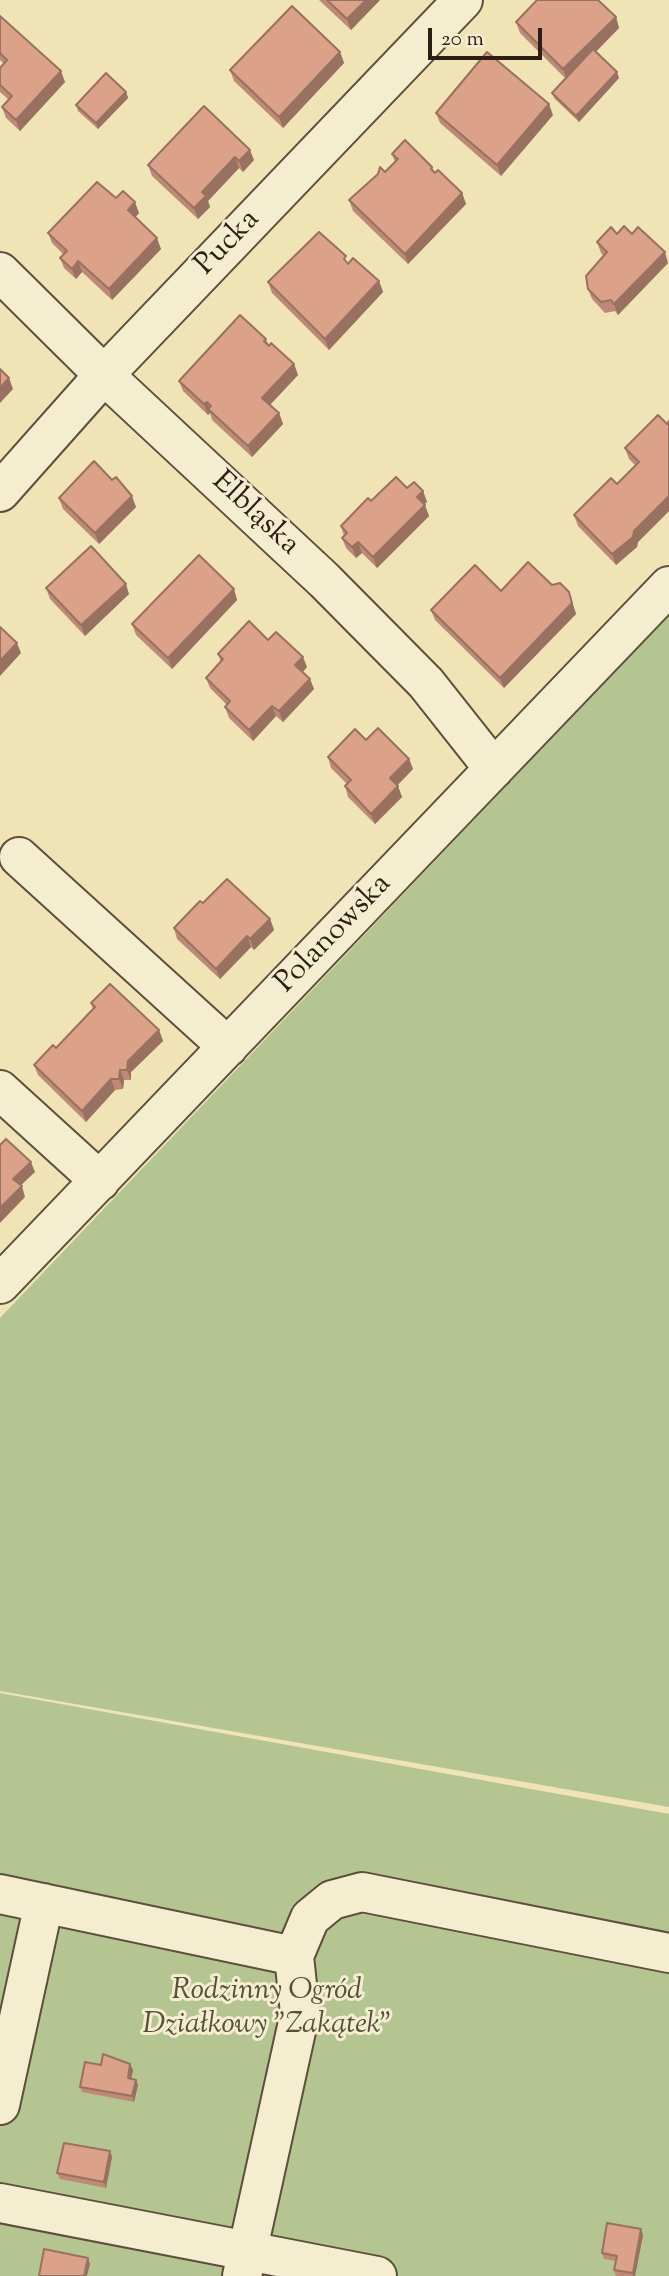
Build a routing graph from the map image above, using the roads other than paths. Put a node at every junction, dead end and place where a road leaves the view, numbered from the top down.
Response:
1 (463, 0) edge
2 (0, 272) edge
3 (104, 375) junction
4 (0, 492) edge
5 (669, 586) edge
6 (494, 769) junction
7 (19, 858) dead end
8 (228, 1047) junction
9 (0, 1090) edge
10 (100, 1181) junction
11 (0, 1284) edge
12 (0, 1894) edge
13 (44, 1903) junction
14 (669, 1953) edge
15 (294, 1956) junction
16 (0, 2105) edge
17 (0, 2203) edge
18 (245, 2263) edge
19 (377, 2276) edge

1 - 3 street, Pucka
2 - 3 street, Elbląska
3 - 4 street, Pucka
3 - 6 street, Elbląska
5 - 6 street, Polanowska
6 - 8 street, Polanowska
7 - 8 street
8 - 10 street, Polanowska
9 - 10 street
10 - 11 street, Polanowska
12 - 13 street
13 - 15 street
13 - 16 street
14 - 15 street
15 - 18 street
17 - 18 street
18 - 19 street

